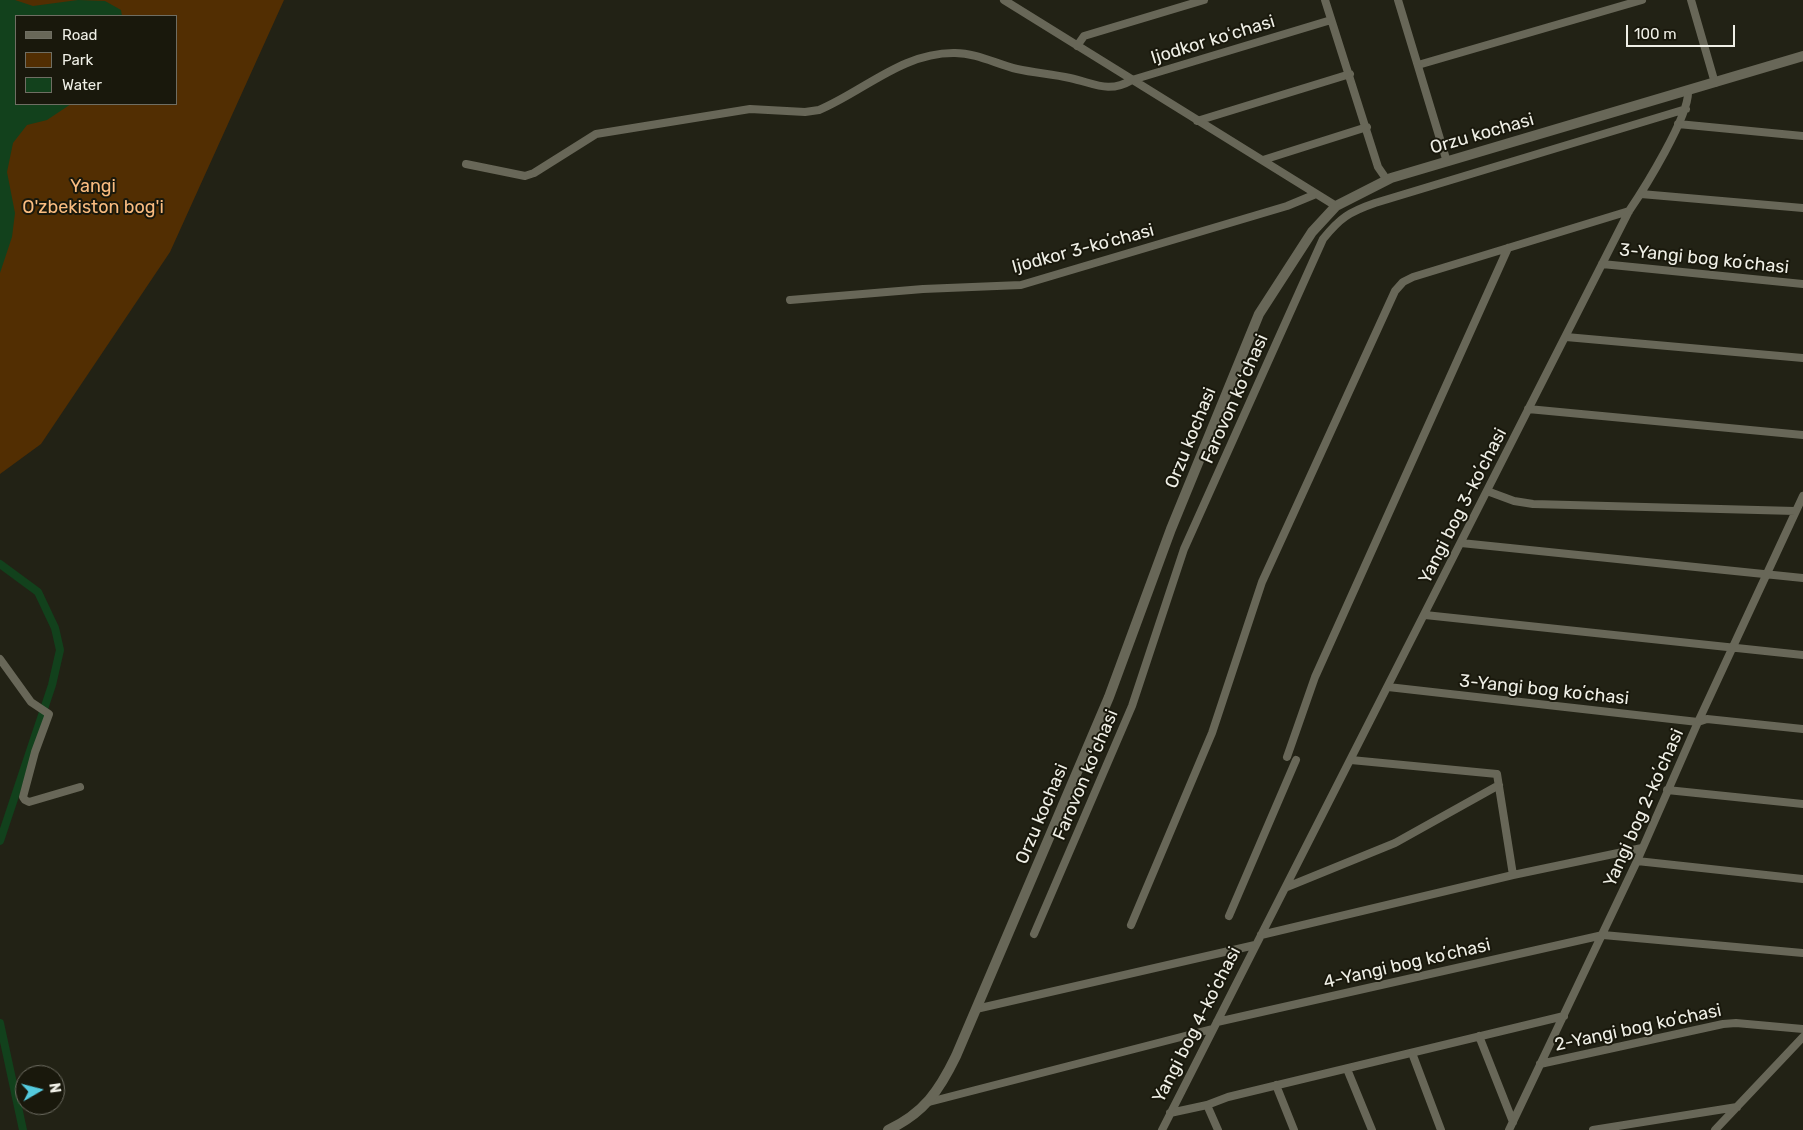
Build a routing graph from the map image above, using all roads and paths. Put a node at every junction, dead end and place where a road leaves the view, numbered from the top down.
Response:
1 (1204, 0) edge
2 (1325, 0) edge
3 (1398, 0) edge
4 (1642, 0) edge
5 (1691, 0) edge
6 (1008, 1) edge
7 (1331, 20) junction
8 (1077, 46) junction
9 (1802, 57) edge
10 (1418, 65) junction
11 (1350, 74) junction
12 (1132, 80) junction
13 (1715, 83) junction
14 (1688, 91) junction
15 (1686, 109) junction
16 (1197, 121) junction
17 (1678, 124) junction
18 (1367, 127) junction
19 (1803, 136) edge
20 (1263, 160) junction
21 (1447, 162) junction
22 (466, 164) dead end
23 (1387, 180) junction
24 (1316, 194) junction
25 (1641, 194) junction
26 (1336, 206) junction
27 (1803, 208) edge
28 (1629, 211) junction
29 (1508, 248) junction
30 (1602, 264) junction
31 (1803, 284) edge
32 (790, 300) dead end
33 (1566, 337) junction
34 (1803, 358) edge
35 (1528, 409) junction
36 (1803, 435) edge
37 (1487, 491) junction
38 (1802, 500) edge
39 (1795, 511) junction
40 (1461, 543) junction
41 (1766, 575) junction
42 (1803, 578) edge
43 (1425, 615) junction
44 (1732, 648) junction
45 (1803, 655) edge
46 (0, 659) edge
47 (1388, 687) junction
48 (1698, 722) junction
49 (1803, 729) edge
50 (1288, 758) dead end
51 (1296, 760) dead end
52 (1351, 760) junction
53 (1499, 785) junction
54 (80, 786) dead end
55 (1667, 790) junction
56 (1803, 804) edge
57 (1642, 848) junction
58 (1638, 861) junction
59 (1513, 875) junction
60 (1803, 879) edge
61 (1287, 887) junction
62 (1229, 916) dead end
63 (1131, 925) dead end
64 (1034, 934) dead end
65 (1261, 935) junction
66 (1603, 935) junction
67 (1255, 945) junction
68 (1803, 953) edge
69 (976, 1009) junction
70 (1564, 1016) junction
71 (1217, 1022) junction
72 (1212, 1029) junction
73 (1803, 1029) edge
74 (1479, 1036) junction
75 (1803, 1037) edge
76 (1412, 1053) junction
77 (1540, 1064) junction
78 (1347, 1069) junction
79 (1276, 1085) junction
80 (929, 1102) junction
81 (1207, 1105) junction
82 (1736, 1107) junction
83 (1170, 1113) junction
84 (1512, 1122) junction
85 (890, 1130) edge
86 (1162, 1130) edge
87 (1218, 1130) edge
88 (1294, 1130) edge
89 (1372, 1130) edge
90 (1441, 1130) edge
91 (1509, 1130) edge
92 (1593, 1130) edge
93 (1715, 1130) edge

1 - 8 street
2 - 7 street
3 - 10 street
4 - 10 street
5 - 13 street
6 - 8 street, Ijodkor koʻchasi
7 - 11 street
7 - 12 street, Ijodkor koʻchasi
8 - 12 street, Ijodkor koʻchasi
9 - 13 main road, Orzu kochasi
10 - 21 street
11 - 16 street
11 - 18 street
12 - 16 street, Ijodkor koʻchasi
12 - 22 street
13 - 14 main road, Orzu kochasi
14 - 15 street, Yangi bog 3-koʼchasi
14 - 21 main road, Orzu kochasi
15 - 17 street, Yangi bog 3-koʼchasi
15 - 64 street, Farovon koʻchasi
16 - 20 street, Ijodkor koʻchasi
17 - 19 street
17 - 25 street, Yangi bog 3-koʼchasi
18 - 20 street
18 - 23 street
20 - 24 street, Ijodkor koʻchasi
21 - 23 main road, Orzu kochasi
23 - 26 main road, Orzu kochasi
24 - 26 street, Ijodkor koʻchasi
24 - 32 street, Ijodkor 3-koʼchasi
25 - 27 street
25 - 28 street, Yangi bog 3-koʼchasi
26 - 69 main road, Orzu kochasi
28 - 29 street
28 - 30 street, Yangi bog 3-koʼchasi
29 - 50 street
29 - 63 street
30 - 31 street, 3-Yangi bog koʼchasi
30 - 33 street, Yangi bog 3-koʼchasi
33 - 34 street
33 - 35 street, Yangi bog 3-koʼchasi
35 - 36 street
35 - 37 street, Yangi bog 3-koʼchasi
37 - 39 street
37 - 40 street, Yangi bog 3-koʼchasi
38 - 39 street, Yangi bog 2-koʼchasi
39 - 41 street, Yangi bog 2-koʼchasi
40 - 41 street
40 - 43 street, Yangi bog 3-koʼchasi
41 - 42 street
41 - 44 street, Yangi bog 2-koʼchasi
43 - 44 street
43 - 47 street, Yangi bog 3-koʼchasi
44 - 45 street
44 - 48 street, Yangi bog 2-koʼchasi
46 - 54 street
47 - 48 street, 3-Yangi bog koʼchasi
47 - 52 street, Yangi bog 3-koʼchasi
48 - 49 street
48 - 55 street, Yangi bog 2-koʼchasi
51 - 62 street
52 - 53 street
52 - 61 street, Yangi bog 3-koʼchasi
53 - 59 street
53 - 61 street
55 - 56 street
55 - 57 street, Yangi bog 2-koʼchasi
57 - 58 street, Yangi bog 2-koʼchasi
57 - 59 street
58 - 60 street
58 - 66 street, Yangi bog 2-koʼchasi
59 - 65 street
61 - 65 street, Yangi bog 3-koʼchasi
65 - 67 street, Yangi bog 4-koʼchasi
66 - 68 street
66 - 70 street, Yangi bog 2-koʼchasi
66 - 71 street, 4-Yangi bog koʼchasi
67 - 69 street
67 - 71 street, Yangi bog 4-koʼchasi
69 - 80 main road, Orzu kochasi
70 - 74 street
70 - 77 street, Yangi bog 2-koʼchasi
71 - 72 street, Yangi bog 4-koʼchasi
72 - 80 street
72 - 83 street, Yangi bog 4-koʼchasi
73 - 77 street, 2-Yangi bog koʼchasi
74 - 76 street
74 - 84 street
75 - 82 street
76 - 78 street
76 - 90 street
77 - 84 street, Yangi bog 2-koʼchasi
78 - 79 street
78 - 89 street
79 - 81 street
79 - 88 street
80 - 85 main road, Orzu kochasi
81 - 83 street
81 - 87 street
82 - 92 street
82 - 93 street
83 - 86 street, Yangi bog 4-koʼchasi
84 - 91 street, Yangi bog 2-koʼchasi

